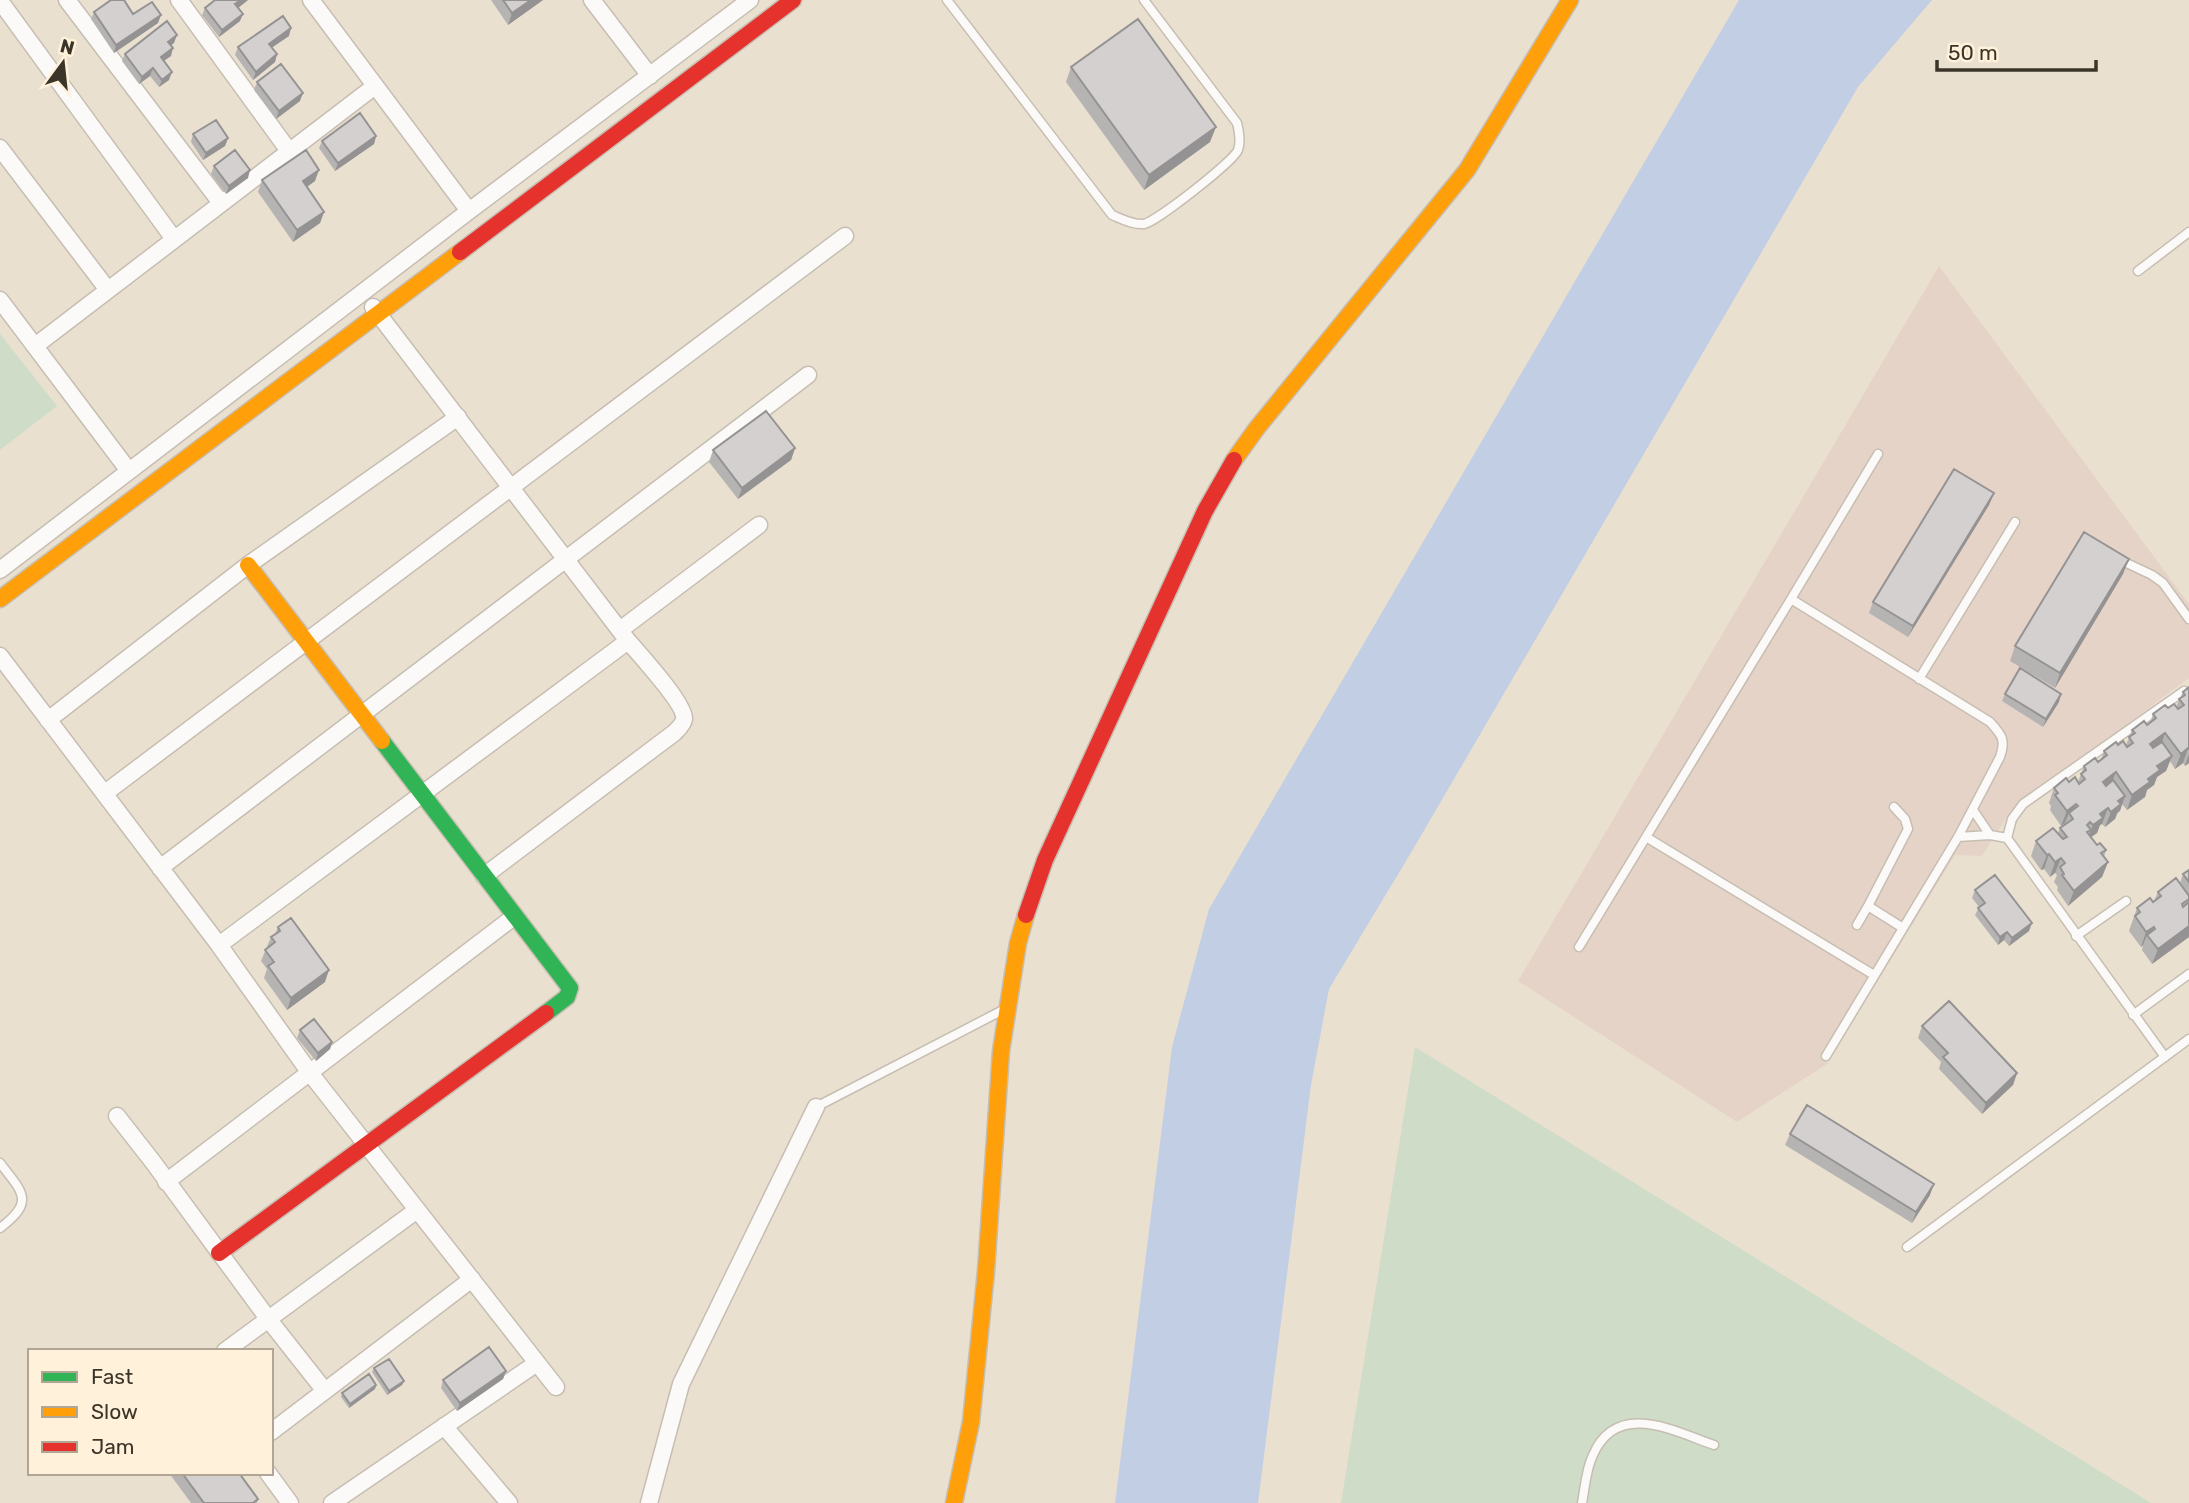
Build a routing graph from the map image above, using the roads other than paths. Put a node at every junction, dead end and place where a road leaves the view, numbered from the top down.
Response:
1 (67, 0) edge
2 (179, 0) edge
3 (311, 0) edge
4 (592, 0) edge
5 (750, 0) edge
6 (793, 0) edge
7 (947, 0) edge
8 (1144, 0) edge
9 (1570, 0) edge
10 (0, 1) edge
11 (650, 76) junction
12 (375, 86) junction
13 (0, 148) edge
14 (289, 151) junction
15 (221, 203) junction
16 (469, 211) junction
17 (2189, 232) edge
18 (845, 236) dead end
19 (174, 239) junction
20 (2138, 271) dead end
21 (108, 290) junction
22 (363, 294) junction
23 (0, 300) edge
24 (378, 313) junction
25 (35, 346) junction
26 (808, 375) dead end
27 (458, 418) junction
28 (1878, 454) dead end
29 (129, 471) junction
30 (511, 487) junction
31 (2015, 522) dead end
32 (759, 525) dead end
33 (2106, 553) edge
34 (566, 559) junction
35 (248, 565) junction
36 (0, 570) edge
37 (0, 599) edge
38 (1791, 599) junction
39 (2189, 619) edge
40 (624, 635) junction
41 (306, 641) junction
42 (0, 656) edge
43 (1919, 679) junction
44 (2184, 691) edge
45 (362, 715) junction
46 (48, 720) junction
47 (104, 793) junction
48 (422, 794) junction
49 (1894, 807) dead end
50 (1973, 810) junction
51 (1990, 835) junction
52 (1646, 837) junction
53 (1958, 837) junction
54 (2007, 838) junction
55 (160, 868) junction
56 (484, 876) junction
57 (2126, 901) dead end
58 (1868, 906) junction
59 (515, 916) junction
60 (1857, 925) dead end
61 (1903, 928) junction
62 (2076, 936) junction
63 (219, 945) junction
64 (1579, 947) dead end
65 (2189, 974) edge
66 (1874, 975) junction
67 (1008, 1007) junction
68 (2133, 1015) junction
69 (2189, 1039) edge
70 (1826, 1056) dead end
71 (2165, 1057) junction
72 (310, 1073) junction
73 (816, 1107) joint
74 (117, 1116) dead end
75 (366, 1145) junction
76 (0, 1163) edge
77 (166, 1182) junction
78 (417, 1210) junction
79 (0, 1228) edge
80 (1907, 1247) dead end
81 (219, 1253) junction
82 (472, 1279) junction
83 (269, 1320) junction
84 (228, 1349) edge
85 (537, 1363) junction
86 (556, 1387) dead end
87 (325, 1391) junction
88 (444, 1426) junction
89 (273, 1430) edge
90 (1714, 1445) dead end
91 (269, 1475) edge
92 (290, 1503) edge
93 (332, 1503) edge
94 (509, 1503) edge
95 (649, 1503) edge
96 (954, 1503) edge
97 (1581, 1503) edge

1 - 15 street
2 - 14 street
3 - 12 street
4 - 11 street
5 - 11 street
6 - 24 street
7 - 8 lane
9 - 67 street
10 - 19 street
11 - 16 street
12 - 14 street
12 - 16 street
13 - 21 street
14 - 15 street
15 - 19 street
16 - 22 street
17 - 20 lane
18 - 30 street
19 - 21 street
21 - 25 street
22 - 24 street
22 - 29 street
23 - 25 street
24 - 27 street
24 - 37 street
25 - 29 street
26 - 34 street
27 - 30 street
27 - 35 street
28 - 38 lane
29 - 36 street
30 - 34 street
30 - 41 street
31 - 43 lane
32 - 40 street
33 - 39 lane
34 - 40 street
34 - 45 street
35 - 41 street
35 - 46 street
38 - 43 lane
38 - 52 lane
40 - 48 street
40 - 56 street
41 - 45 street
41 - 47 street
42 - 46 street
43 - 50 lane
44 - 54 lane
45 - 48 street
45 - 55 street
46 - 47 street
47 - 55 street
48 - 56 street
48 - 63 street
49 - 58 lane
50 - 51 lane
50 - 53 lane
51 - 53 lane
51 - 54 lane
52 - 64 lane
52 - 66 lane
53 - 61 lane
54 - 62 lane
55 - 63 street
56 - 59 street
57 - 62 lane
58 - 60 lane
58 - 61 lane
59 - 72 street
59 - 75 street
61 - 66 lane
62 - 68 lane
63 - 72 street
65 - 68 lane
66 - 70 lane
67 - 73 lane
67 - 96 street
68 - 71 lane
69 - 71 lane
71 - 80 lane
72 - 75 street
72 - 77 street
73 - 95 street
74 - 77 street
75 - 78 street
75 - 81 street
76 - 79 lane
77 - 81 street
78 - 82 street
78 - 83 street
81 - 83 street
82 - 85 street
82 - 87 street
83 - 84 street
83 - 87 street
85 - 86 street
85 - 88 street
87 - 89 street
88 - 93 street
88 - 94 street
90 - 97 lane
91 - 92 street

